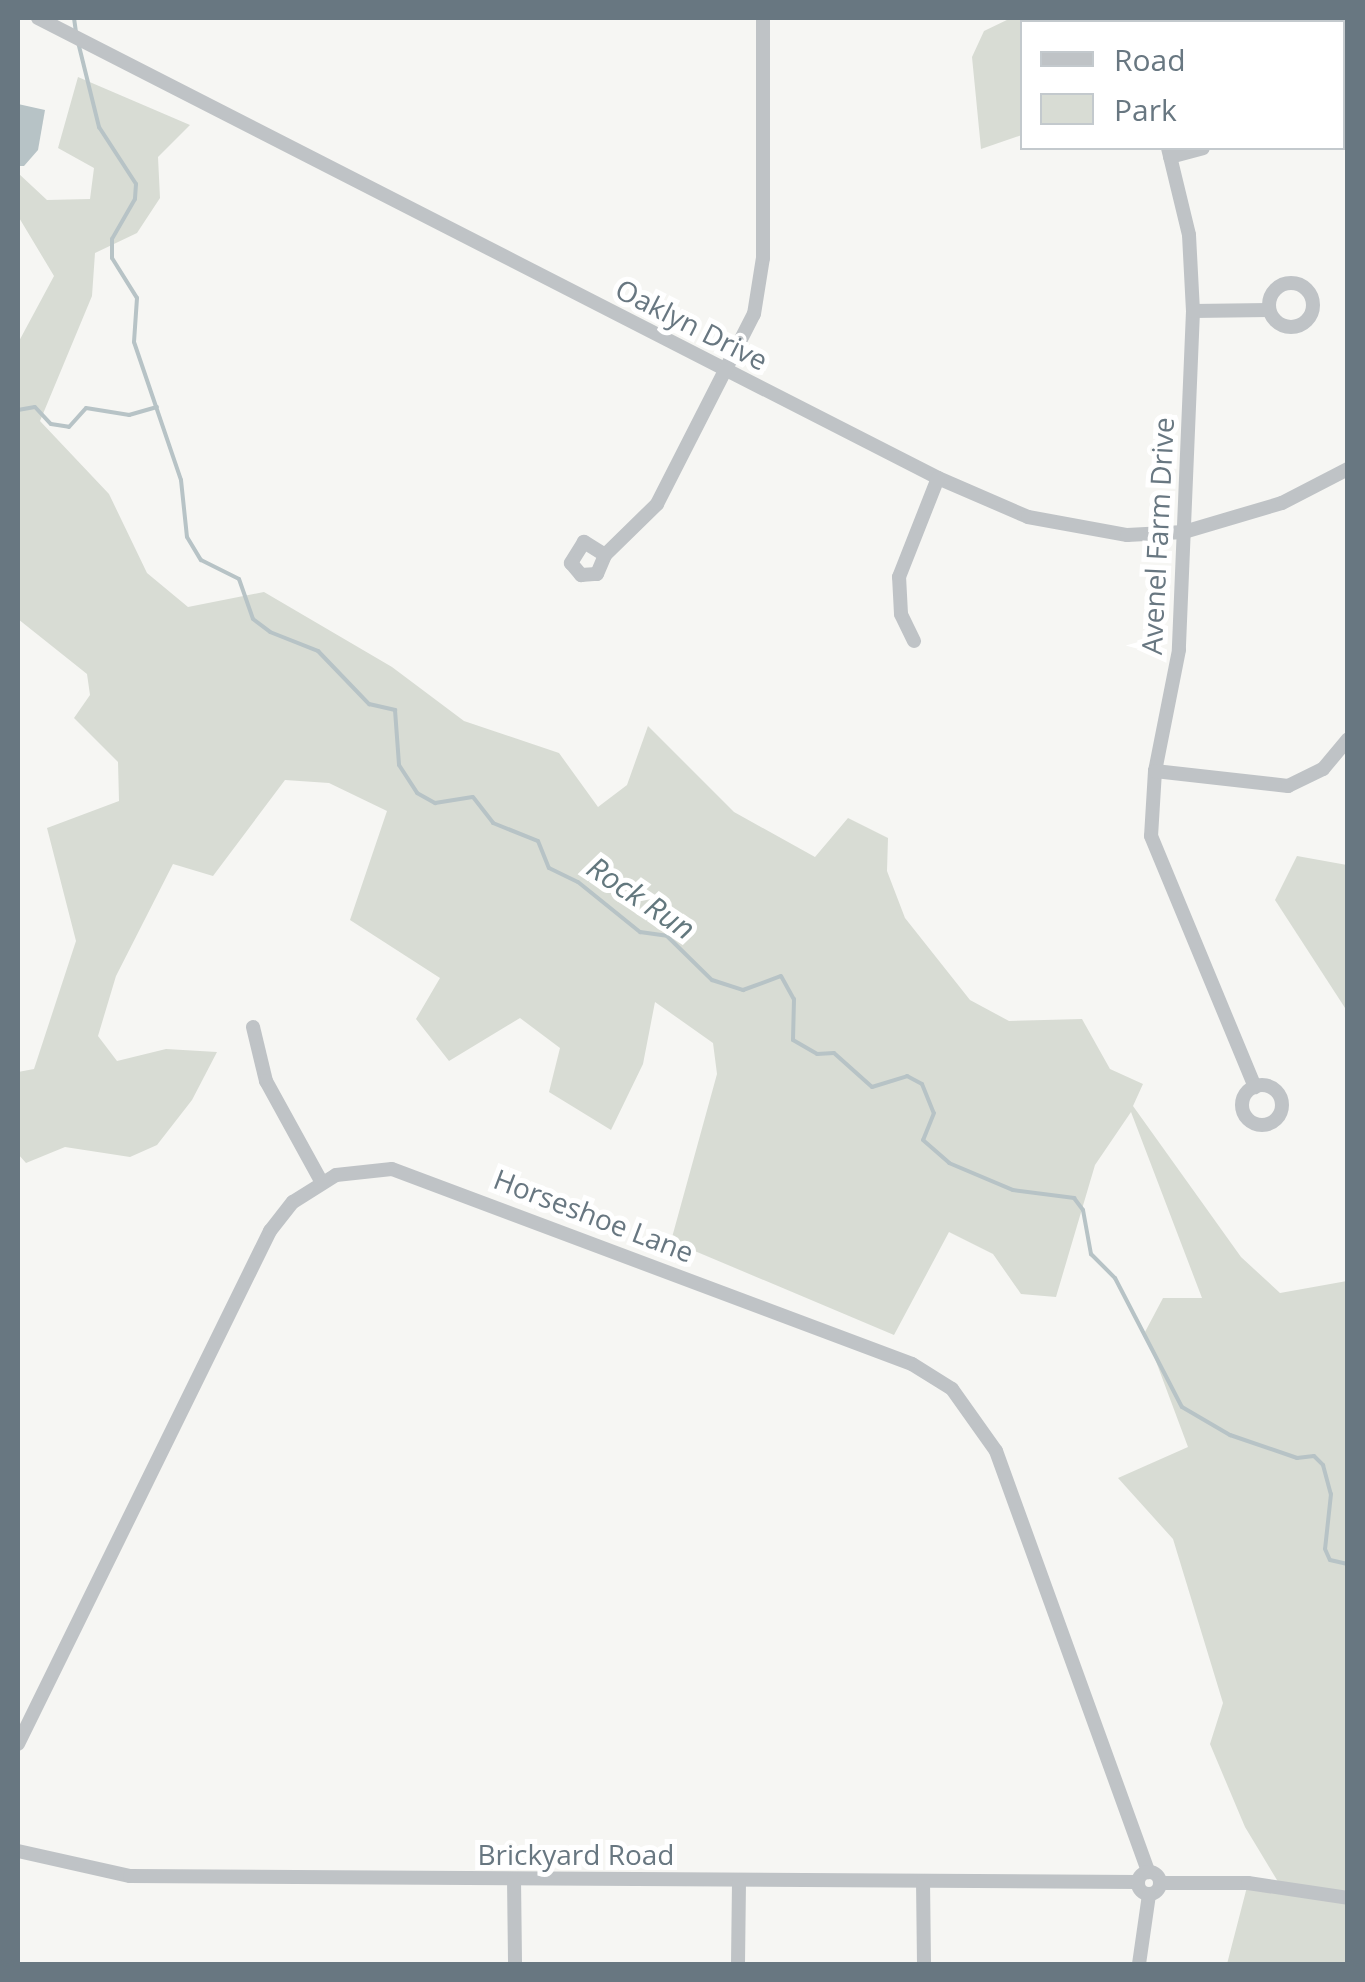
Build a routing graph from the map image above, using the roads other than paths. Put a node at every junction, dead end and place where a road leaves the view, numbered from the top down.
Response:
1 (38, 18) edge
2 (763, 18) edge
3 (1169, 152) edge
4 (1270, 310) dead end
5 (1194, 311) junction
6 (727, 370) junction
7 (1348, 468) edge
8 (938, 478) junction
9 (1184, 532) junction
10 (604, 555) dead end
11 (914, 640) dead end
12 (1348, 740) edge
13 (1155, 771) junction
14 (253, 1028) dead end
15 (1254, 1087) dead end
16 (322, 1184) junction
17 (18, 1744) edge
18 (18, 1851) edge
19 (1143, 1877) junction
20 (514, 1879) junction
21 (740, 1880) junction
22 (924, 1881) junction
23 (1160, 1883) junction
24 (1149, 1895) junction
25 (1348, 1898) edge
26 (515, 1964) edge
27 (738, 1964) edge
28 (924, 1964) edge
29 (1140, 1964) edge

1 - 6 street, Oaklyn Drive
2 - 6 street
3 - 5 street, Avenel Farm Drive
4 - 5 street
5 - 9 street, Avenel Farm Drive
6 - 8 street, Oaklyn Drive
6 - 10 street
7 - 9 street, Oaklyn Drive
8 - 9 street, Oaklyn Drive
8 - 11 street
9 - 13 street, Avenel Farm Drive
12 - 13 street
13 - 15 street, Avenel Farm Drive
14 - 16 street
16 - 17 street, Horseshoe Lane
16 - 19 street, Horseshoe Lane
18 - 20 street, Brickyard Road
19 - 22 street, Brickyard Road
19 - 23 street
19 - 24 street
20 - 21 street, Brickyard Road
20 - 26 street
21 - 22 street, Brickyard Road
21 - 27 street
22 - 28 street
23 - 24 street
23 - 25 street
24 - 29 street

